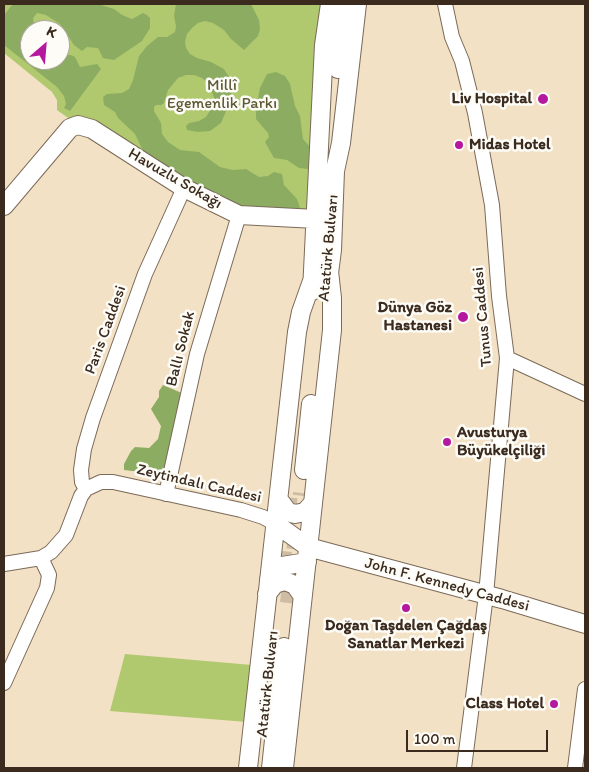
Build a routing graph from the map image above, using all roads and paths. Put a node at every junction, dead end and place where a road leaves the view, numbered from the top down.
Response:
1 (330, 4) edge
2 (344, 4) edge
3 (357, 4) edge
4 (444, 8) edge
5 (335, 171) junction
6 (184, 188) junction
7 (4, 206) edge
8 (240, 215) junction
9 (316, 219) junction
10 (507, 358) junction
11 (585, 394) edge
12 (86, 489) junction
13 (166, 494) junction
14 (296, 497) junction
15 (276, 524) junction
16 (307, 554) junction
17 (41, 558) junction
18 (7, 562) edge
19 (281, 594) junction
20 (486, 595) junction
21 (585, 624) edge
22 (4, 683) edge
23 (585, 689) edge
24 (248, 768) edge
25 (259, 768) edge
26 (271, 768) edge
27 (284, 768) edge
28 (464, 768) edge
29 (575, 768) edge

1 - 9 main road, Atatürk Bulvarı
2 - 5 main road
3 - 5 main road, Atatürk Bulvarı
4 - 10 street, Tunus Caddesi
5 - 14 main road, Atatürk Bulvarı
6 - 7 main road, Havuzlu Sokağı
6 - 8 main road, Havuzlu Sokağı
6 - 12 street, Paris Caddesi
8 - 9 main road, Havuzlu Sokağı
8 - 13 street, Ballı Sokak
9 - 14 main road, Atatürk Bulvarı
10 - 11 street
10 - 20 street, Tunus Caddesi
12 - 13 street, Zeytindalı Caddesi
12 - 17 street
13 - 15 street, Zeytindalı Caddesi
14 - 15 main road
14 - 16 main road
15 - 16 main road
15 - 19 main road
16 - 19 main road
16 - 19 main road
16 - 20 main road, John F. Kennedy Caddesi
17 - 18 street
17 - 22 street
19 - 24 main road
19 - 25 main road, Atatürk Bulvarı
19 - 26 main road, Atatürk Bulvarı
19 - 27 main road
20 - 21 main road, John F. Kennedy Caddesi
20 - 28 street, Tunus Caddesi
23 - 29 street

